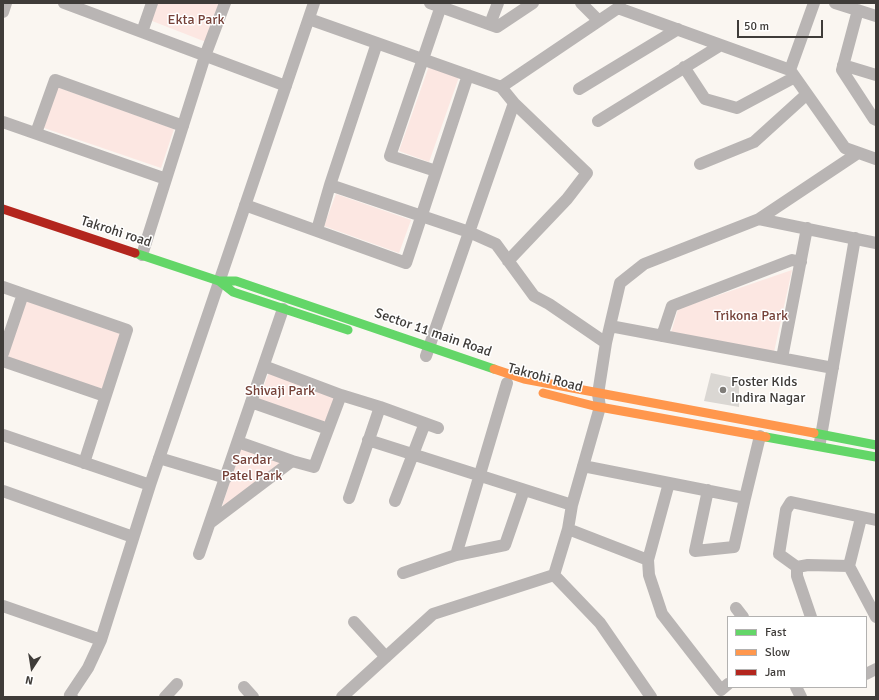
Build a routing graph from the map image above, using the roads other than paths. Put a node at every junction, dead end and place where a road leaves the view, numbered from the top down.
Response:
1 (6, 3) edge
2 (152, 3) edge
3 (225, 3) edge
4 (314, 3) edge
5 (498, 3) edge
6 (533, 3) edge
7 (581, 3) edge
8 (814, 3) edge
9 (834, 3) edge
10 (68, 4) edge
11 (438, 4) edge
12 (619, 5) edge
13 (858, 10) junction
14 (3, 12) edge
15 (876, 16) edge
16 (309, 19) junction
17 (599, 21) junction
18 (490, 24) junction
19 (678, 29) junction
20 (142, 32) junction
21 (377, 43) junction
22 (720, 45) junction
23 (205, 56) junction
24 (422, 59) junction
25 (843, 65) junction
26 (684, 67) junction
27 (792, 73) junction
28 (468, 75) junction
29 (876, 75) edge
30 (286, 86) junction
31 (501, 87) junction
32 (579, 89) dead end
33 (807, 94) junction
34 (514, 103) junction
35 (598, 120) dead end
36 (876, 120) edge
37 (3, 122) edge
38 (182, 126) junction
39 (36, 133) junction
40 (858, 153) junction
41 (876, 159) edge
42 (700, 164) dead end
43 (436, 171) junction
44 (166, 179) junction
45 (330, 185) junction
46 (245, 205) junction
47 (3, 209) edge
48 (421, 216) junction
49 (759, 219) junction
50 (807, 228) junction
51 (317, 230) junction
52 (469, 232) junction
53 (855, 238) junction
54 (876, 243) edge
55 (142, 255) junction
56 (508, 261) junction
57 (801, 262) junction
58 (220, 281) junction
59 (3, 287) edge
60 (23, 294) junction
61 (284, 309) junction
62 (610, 326) junction
63 (353, 332) dead end
64 (662, 336) junction
65 (606, 343) junction
66 (3, 352) edge
67 (427, 354) junction
68 (782, 358) junction
69 (3, 361) edge
70 (264, 366) junction
71 (833, 368) junction
72 (477, 373) dead end
73 (507, 383) junction
74 (521, 388) dead end
75 (536, 392) dead end
76 (598, 394) junction
77 (341, 395) junction
78 (105, 396) junction
79 (252, 402) junction
80 (380, 407) junction
81 (600, 407) junction
82 (424, 423) junction
83 (438, 428) dead end
84 (328, 429) junction
85 (3, 435) edge
86 (760, 436) junction
87 (368, 440) junction
88 (820, 441) junction
89 (238, 442) junction
90 (876, 445) edge
91 (413, 455) junction
92 (159, 458) junction
93 (876, 458) edge
94 (292, 461) junction
95 (84, 463) junction
96 (583, 466) junction
97 (480, 475) junction
98 (226, 478) junction
99 (669, 483) junction
100 (150, 485) junction
101 (524, 490) junction
102 (708, 490) junction
103 (3, 491) edge
104 (349, 498) dead end
105 (745, 498) junction
106 (395, 501) dead end
107 (572, 505) junction
108 (861, 518) junction
109 (876, 520) edge
110 (210, 523) junction
111 (568, 529) junction
112 (134, 537) junction
113 (199, 554) dead end
114 (456, 555) junction
115 (648, 560) junction
116 (849, 566) junction
117 (797, 567) junction
118 (403, 573) dead end
119 (554, 575) junction
120 (3, 606) edge
121 (811, 616) edge
122 (876, 617) edge
123 (354, 622) dead end
124 (101, 640) junction
125 (386, 657) junction
126 (876, 669) edge
127 (867, 674) edge
128 (177, 684) dead end
129 (727, 685) edge
130 (244, 687) dead end
131 (796, 688) edge
132 (70, 696) edge
133 (165, 697) edge
134 (253, 697) edge
135 (342, 697) edge
136 (651, 697) edge
137 (801, 697) edge

1 - 14 street
2 - 20 street
3 - 23 street
4 - 16 street
5 - 18 street
6 - 18 street
7 - 17 street
8 - 27 street
9 - 13 street
10 - 20 street
11 - 18 street
11 - 24 street
12 - 17 street
12 - 19 street
13 - 15 street
13 - 25 street
16 - 21 street
16 - 30 street
17 - 31 street
19 - 22 street
19 - 32 street
20 - 23 street
21 - 24 street
21 - 45 street
22 - 26 street
22 - 27 street
23 - 30 street
23 - 38 street
24 - 28 street
24 - 43 street
25 - 29 street
25 - 36 street
26 - 27 street
26 - 35 street
27 - 33 street
28 - 31 street
28 - 43 street
30 - 46 street
31 - 34 street
33 - 40 street
33 - 42 street
34 - 52 street
34 - 56 street
37 - 39 street
38 - 39 street
38 - 44 street
39 - 44 street
40 - 41 street
40 - 49 street
43 - 48 street
44 - 55 street
45 - 48 street
45 - 51 street
46 - 51 street
46 - 58 street
47 - 55 street, Takrohi road
48 - 51 street
48 - 52 street
49 - 50 street
49 - 62 street
50 - 53 street
50 - 57 street
52 - 56 street
52 - 67 street
53 - 54 street
53 - 71 street
55 - 58 street, Takrohi road
56 - 65 street
57 - 64 street
57 - 68 street
58 - 61 street
58 - 67 street, Sector 11 main Road
58 - 92 street
59 - 60 street
60 - 66 street
60 - 78 street
61 - 63 street
61 - 70 street
62 - 64 street
62 - 65 street
64 - 68 street
65 - 76 street
67 - 76 street, Sector 11 main Road
68 - 71 street
69 - 78 street
70 - 77 street
70 - 79 street
71 - 88 street
72 - 73 street, Takrohi Road
73 - 74 street, Takrohi Road
73 - 97 street
75 - 81 street, Takrohi Road
76 - 81 street
76 - 88 street, Sector 11 main Road
77 - 80 street
77 - 84 street
78 - 95 street
79 - 84 street
79 - 89 street
80 - 82 street
80 - 87 street
81 - 86 street, Takrohi Road
81 - 96 street
82 - 83 street
82 - 91 street
84 - 94 street
85 - 95 street
86 - 88 street, Takrohi Road
86 - 105 street
87 - 91 street
87 - 104 street
88 - 90 street, Sector 11 main Road
88 - 93 street, Takrohi Road
89 - 94 street
89 - 98 street
91 - 97 street
91 - 106 street
92 - 98 street
92 - 100 street
94 - 110 street
95 - 100 street
96 - 99 street
96 - 107 street
97 - 101 street
97 - 114 street
98 - 110 street
99 - 102 street
99 - 115 street
100 - 112 street
101 - 107 street
101 - 114 street
102 - 105 street
102 - 105 street
103 - 112 street
107 - 111 street
108 - 109 street
108 - 116 street
108 - 117 street
110 - 113 street
111 - 115 street
111 - 119 street
112 - 124 street
114 - 118 street
115 - 129 street
116 - 117 street
116 - 122 street
117 - 121 street
119 - 125 street
119 - 136 street
120 - 124 street
123 - 125 street
124 - 132 street
125 - 135 street
126 - 127 street
128 - 133 street
130 - 134 street
131 - 137 street

